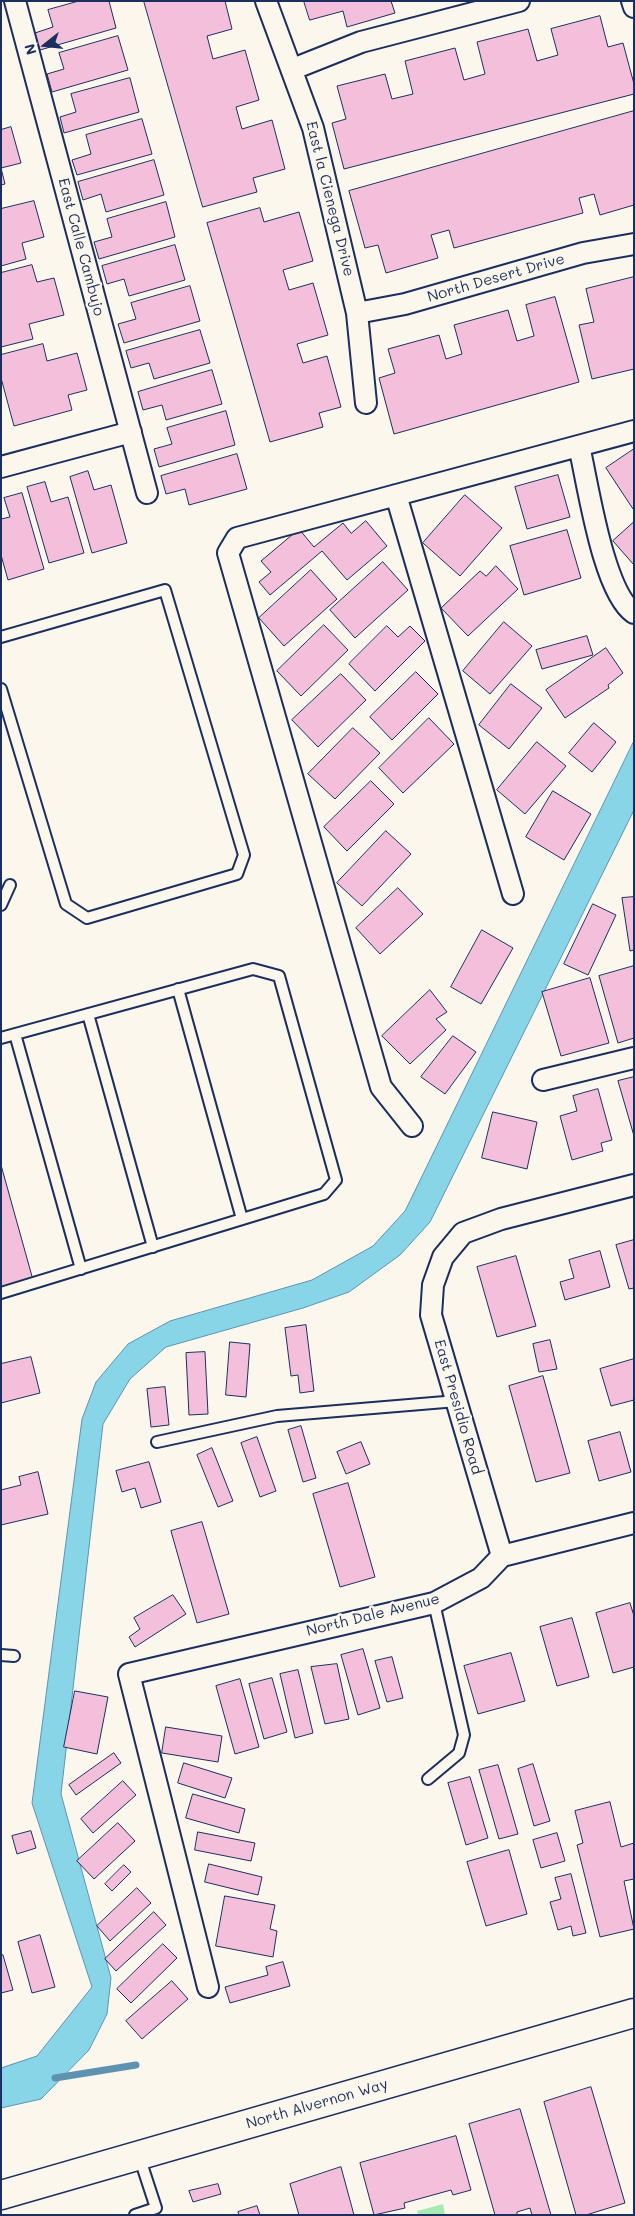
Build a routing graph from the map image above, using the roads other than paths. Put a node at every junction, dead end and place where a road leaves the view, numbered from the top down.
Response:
1 (15, 1) edge
2 (266, 1) edge
3 (519, 1) edge
4 (632, 1) edge
5 (634, 7) edge
6 (293, 69) junction
7 (634, 244) edge
8 (358, 312) junction
9 (366, 403) dead end
10 (634, 430) edge
11 (131, 432) junction
12 (579, 446) junction
13 (1, 467) edge
14 (147, 493) dead end
15 (396, 495) junction
16 (634, 613) edge
17 (1, 637) edge
18 (1, 689) edge
19 (10, 885) dead end
20 (513, 894) dead end
21 (1, 905) edge
22 (178, 989) junction
23 (88, 1014) junction
24 (15, 1034) junction
25 (1, 1038) edge
26 (634, 1058) edge
27 (543, 1080) dead end
28 (412, 1126) dead end
29 (634, 1186) edge
30 (242, 1219) junction
31 (153, 1247) junction
32 (81, 1269) junction
33 (1, 1293) edge
34 (457, 1401) junction
35 (157, 1442) dead end
36 (634, 1522) edge
37 (502, 1556) junction
38 (434, 1603) junction
39 (1, 1655) edge
40 (14, 1656) dead end
41 (428, 1779) dead end
42 (208, 1987) dead end
43 (634, 2013) edge
44 (139, 2155) junction
45 (1, 2195) edge
46 (135, 2215) edge

1 - 11 street, East Calle Cambujo
2 - 6 street, East la Cienega Drive
3 - 6 street
4 - 5 street
6 - 8 street, East la Cienega Drive
7 - 8 street, North Desert Drive
8 - 9 street, East la Cienega Drive
10 - 12 street
11 - 13 street
11 - 14 street, East Calle Cambujo
12 - 15 street
12 - 16 street
15 - 20 street
15 - 28 street
17 - 18 lane
19 - 21 lane
22 - 23 lane
22 - 30 lane
22 - 30 lane
23 - 24 lane
23 - 31 lane
24 - 25 lane
24 - 32 lane
26 - 27 street
29 - 34 street, East Presidio Road
30 - 31 lane
31 - 32 lane
32 - 33 lane
34 - 35 lane
34 - 37 street, East Presidio Road
36 - 37 street
37 - 38 street, North Dale Avenue
38 - 41 lane
38 - 42 street, North Dale Avenue
39 - 40 lane
43 - 44 main road, North Alvernon Way
44 - 45 main road, North Alvernon Way
44 - 46 lane

